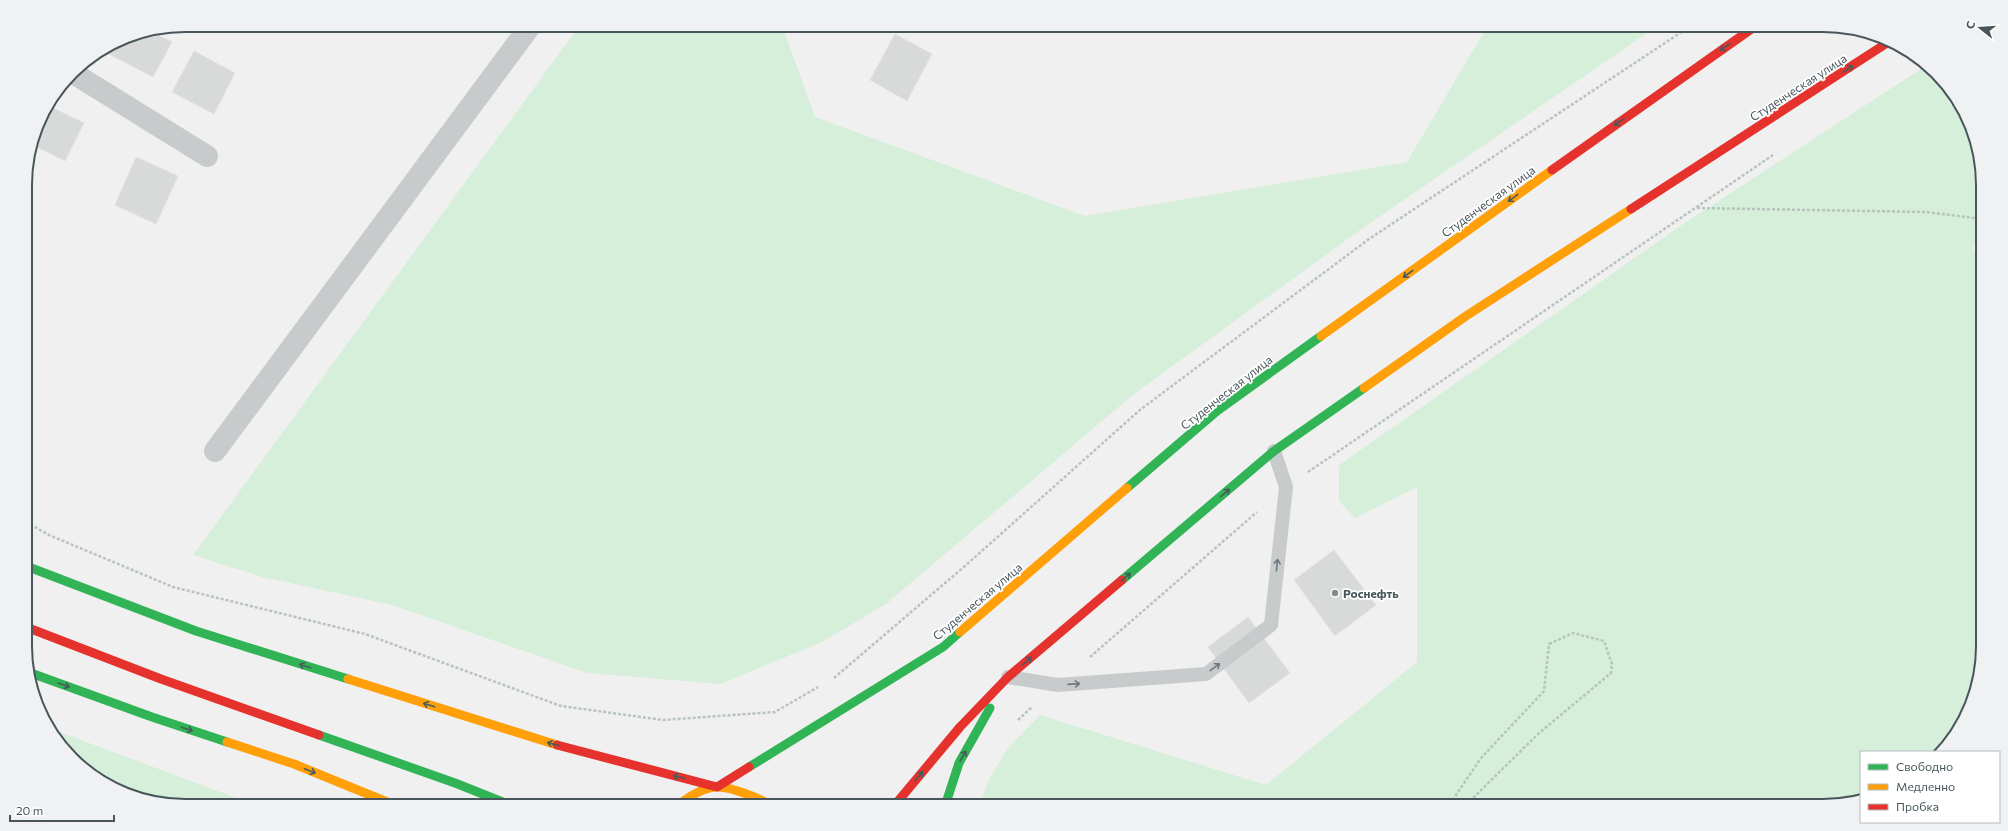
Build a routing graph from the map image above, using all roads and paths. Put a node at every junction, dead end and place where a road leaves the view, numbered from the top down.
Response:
1 (526, 32) edge
2 (1681, 32) edge
3 (1747, 32) edge
4 (1884, 45) edge
5 (78, 76) edge
6 (1774, 154) dead end
7 (207, 156) dead end
8 (1696, 208) junction
9 (1976, 218) edge
10 (215, 451) dead end
11 (1274, 451) junction
12 (1286, 487) junction
13 (32, 526) edge
14 (32, 568) edge
15 (32, 629) edge
16 (35, 674) edge
17 (1008, 677) junction
18 (833, 679) dead end
19 (1058, 685) junction
20 (820, 686) dead end
21 (1017, 722) dead end
22 (717, 787) junction
23 (379, 799) edge
24 (495, 799) edge
25 (686, 799) edge
26 (758, 799) edge
27 (900, 799) edge
28 (947, 799) edge
29 (1453, 799) edge
30 (1472, 799) edge

1 - 10 street
2 - 18 path
3 -> 22 main road, Студенческая улица
11 -> 4 main road, Студенческая улица
5 - 7 street
6 - 8 path
8 - 9 path
8 - 12 path
11 - 12 lane
17 -> 11 main road, Студенческая улица
12 - 19 path
19 -> 12 lane
13 - 20 path
22 -> 14 main road
15 - 24 main road
16 -> 23 main road
17 - 19 lane
27 -> 17 main road, Студенческая улица
28 -> 17 main road
19 - 21 path
22 - 25 main road, Студенческая улица
22 - 26 main road
29 - 30 path

